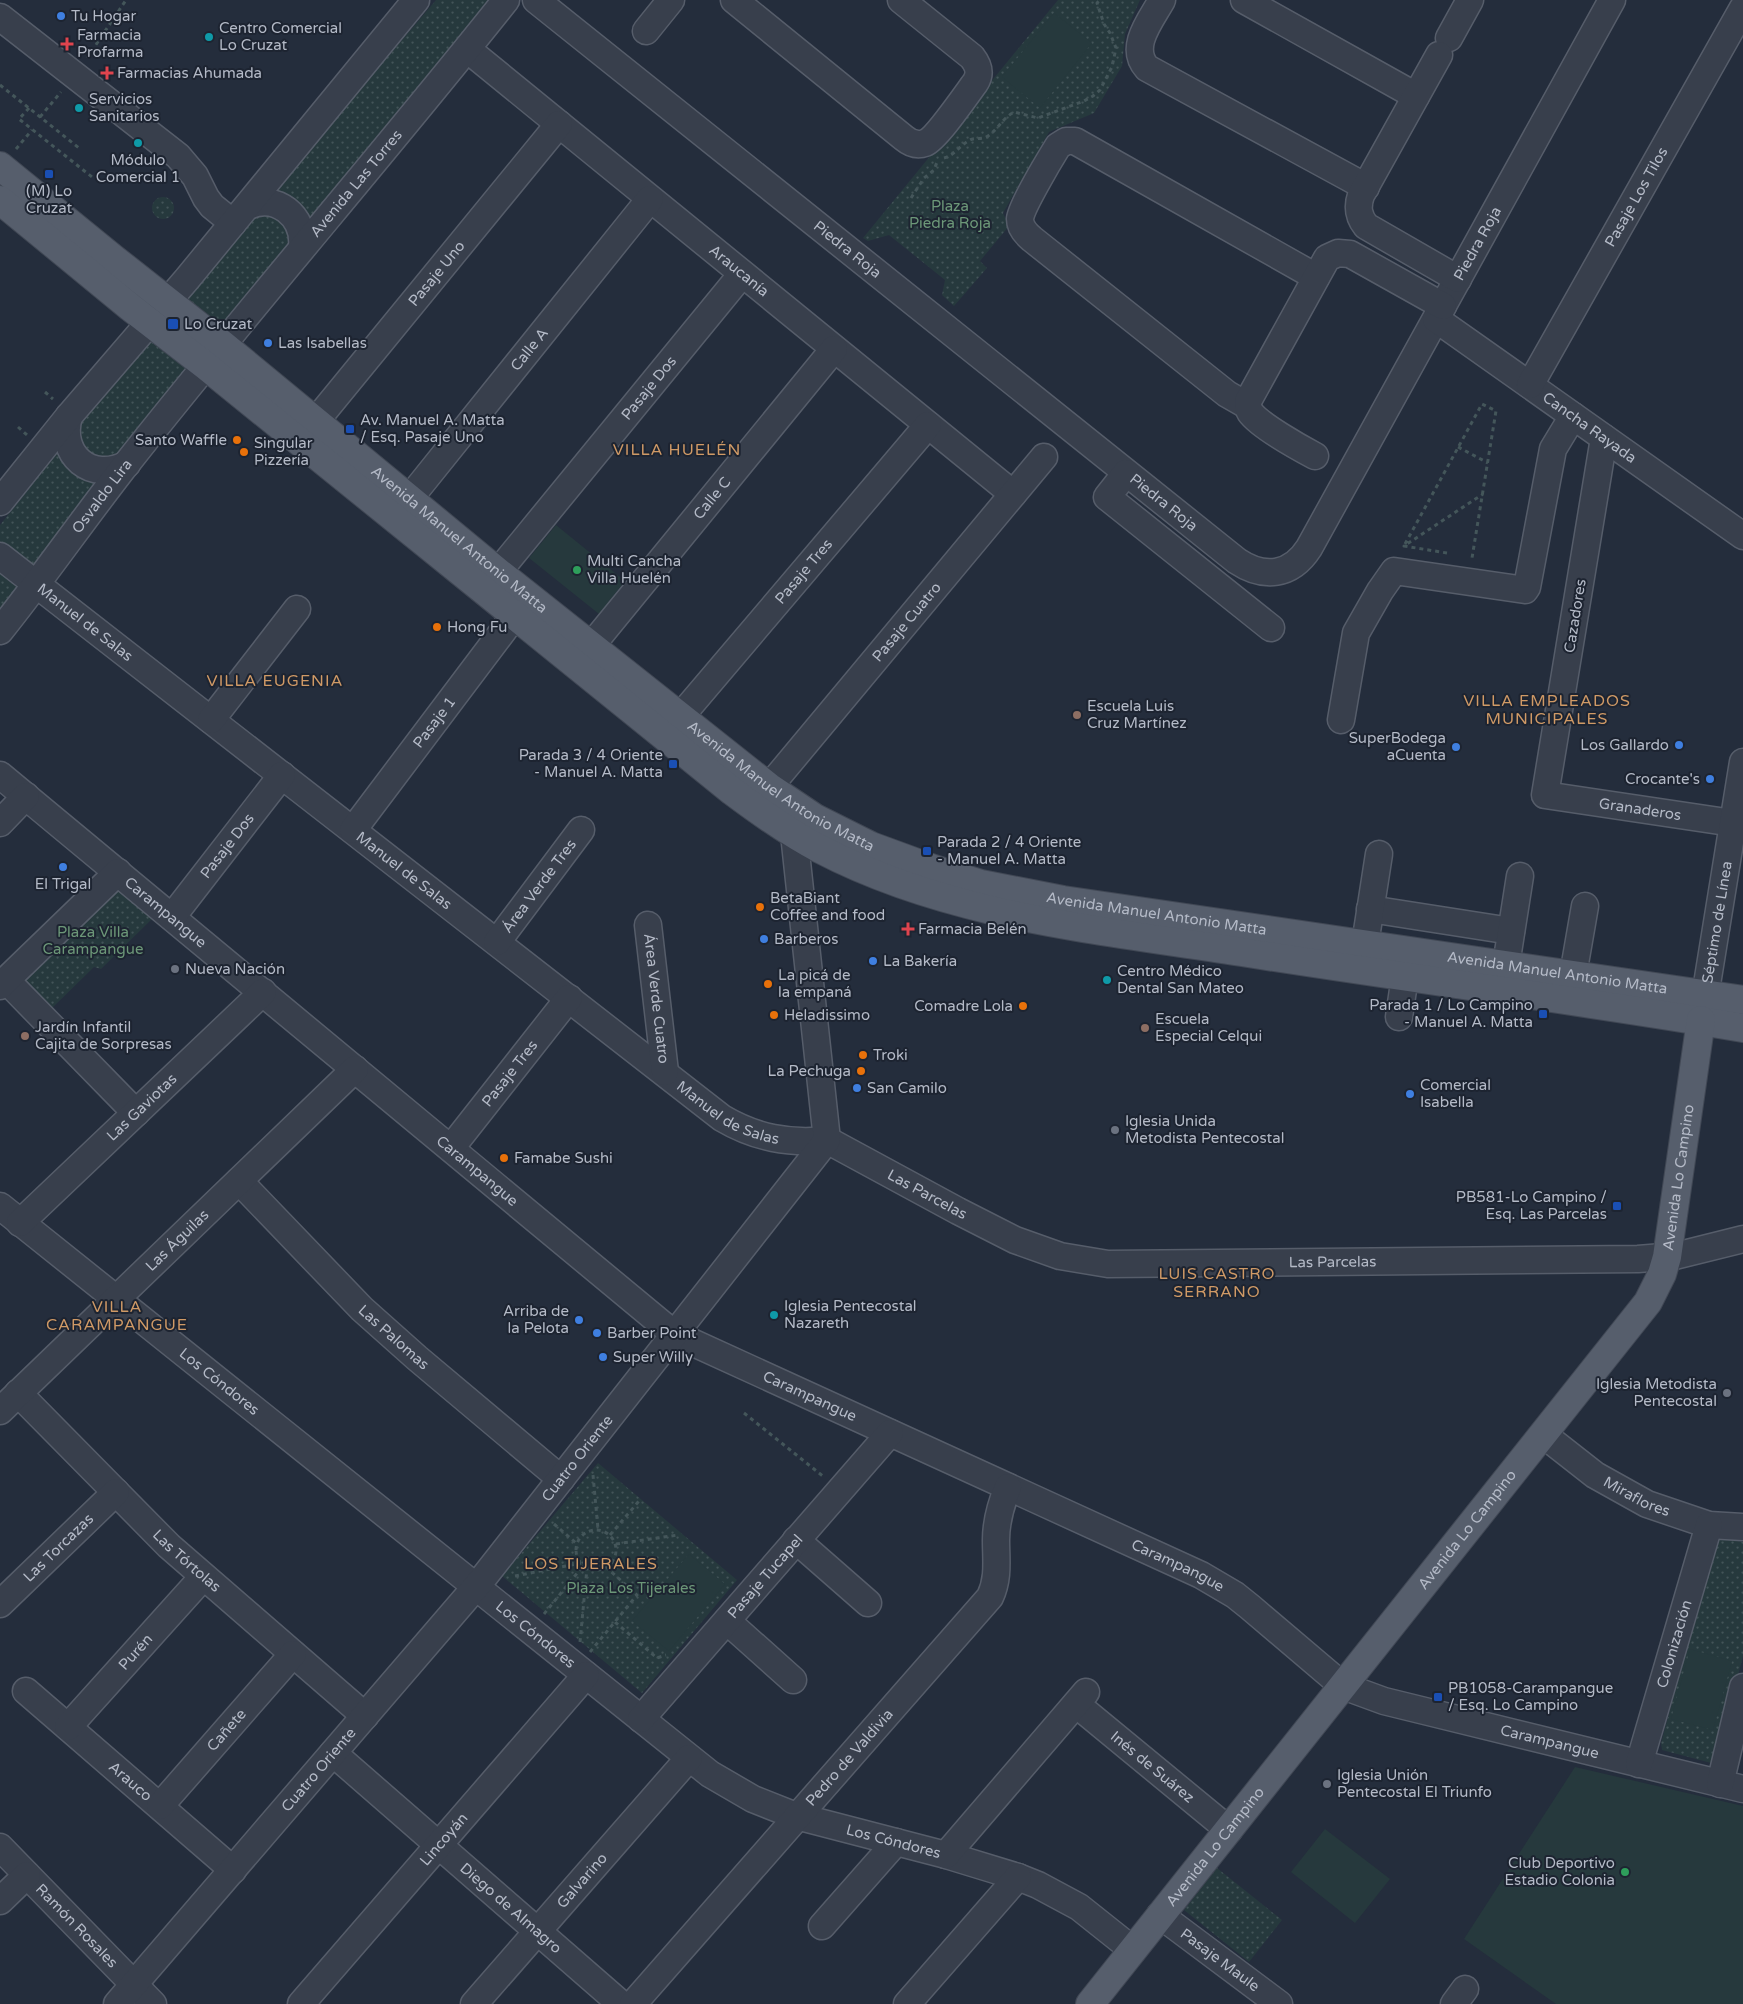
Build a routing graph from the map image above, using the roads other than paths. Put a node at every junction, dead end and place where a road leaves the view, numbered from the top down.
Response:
1 (416, 0) edge
2 (506, 0) edge
3 (536, 0) edge
4 (671, 0) edge
5 (734, 0) edge
6 (901, 0) edge
7 (1162, 0) edge
8 (1244, 0) edge
9 (1612, 0) edge
10 (1463, 2) edge
11 (1743, 8) edge
12 (0, 17) edge
13 (646, 31) dead end
14 (467, 50) junction
15 (1416, 96) junction
16 (559, 124) junction
17 (0, 166) edge
18 (1366, 187) junction
19 (650, 199) junction
20 (0, 200) edge
21 (240, 214) junction
22 (302, 247) junction
23 (742, 274) junction
24 (1316, 277) junction
25 (1458, 279) junction
26 (168, 301) junction
27 (1440, 312) junction
28 (150, 322) junction
29 (223, 345) junction
30 (834, 349) junction
31 (206, 366) junction
32 (1530, 385) junction
33 (1248, 406) junction
34 (69, 416) junction
35 (1574, 416) junction
36 (315, 422) junction
37 (928, 425) junction
38 (1604, 438) junction
39 (1044, 456) dead end
40 (1315, 456) dead end
41 (127, 464) junction
42 (1126, 473) junction
43 (1012, 494) junction
44 (409, 499) junction
45 (0, 502) edge
46 (1743, 536) edge
47 (0, 556) edge
48 (498, 572) junction
49 (37, 585) junction
50 (297, 609) dead end
51 (515, 615) junction
52 (1271, 628) dead end
53 (0, 631) edge
54 (591, 646) junction
55 (680, 717) junction
56 (211, 720) junction
57 (1341, 720) dead end
58 (1743, 762) edge
59 (0, 775) edge
60 (282, 775) junction
61 (776, 792) junction
62 (1545, 795) joint
63 (26, 796) junction
64 (0, 823) edge
65 (1733, 823) junction
66 (353, 830) junction
67 (582, 830) dead end
68 (794, 834) junction
69 (1379, 854) dead end
70 (118, 872) junction
71 (1520, 876) dead end
72 (1585, 906) dead end
73 (1370, 909) junction
74 (172, 917) junction
75 (648, 925) dead end
76 (1511, 931) junction
77 (497, 942) junction
78 (1365, 944) junction
79 (1506, 965) junction
80 (1573, 975) junction
81 (1405, 976) junction
82 (3, 983) edge
83 (263, 992) junction
84 (1705, 994) junction
85 (569, 998) junction
86 (1743, 1000) edge
87 (1399, 1017) dead end
88 (1701, 1020) junction
89 (1743, 1028) edge
90 (355, 1069) junction
91 (664, 1072) junction
92 (136, 1113) junction
93 (827, 1140) junction
94 (451, 1148) junction
95 (239, 1181) junction
96 (0, 1206) edge
97 (20, 1223) junction
98 (1743, 1239) edge
99 (1667, 1256) junction
100 (117, 1298) junction
101 (674, 1334) junction
102 (9, 1402) edge
103 (890, 1433) junction
104 (1544, 1435) junction
105 (561, 1479) junction
106 (1008, 1487) junction
107 (116, 1492) junction
108 (1709, 1525) junction
109 (1743, 1527) edge
110 (796, 1540) junction
111 (203, 1577) junction
112 (478, 1584) junction
113 (868, 1603) dead end
114 (0, 1604) edge
115 (726, 1620) junction
116 (293, 1654) junction
117 (582, 1671) junction
118 (793, 1680) dead end
119 (1343, 1686) junction
120 (1743, 1688) edge
121 (26, 1691) dead end
122 (365, 1716) junction
123 (641, 1719) junction
124 (68, 1727) junction
125 (333, 1753) junction
126 (689, 1758) junction
127 (1639, 1764) junction
128 (1731, 1786) edge
129 (160, 1806) junction
130 (796, 1816) junction
131 (1229, 1830) junction
132 (896, 1842) junction
133 (438, 1845) junction
134 (0, 1847) edge
135 (946, 1855) junction
136 (233, 1870) junction
137 (27, 1875) junction
138 (1018, 1877) junction
139 (0, 1901) edge
140 (1160, 1915) junction
141 (822, 1926) dead end
142 (537, 1931) junction
143 (1133, 1950) junction
144 (134, 1984) junction
145 (117, 2004) edge
146 (153, 2004) edge
147 (301, 2004) edge
148 (474, 2004) edge
149 (620, 2004) edge
150 (633, 2004) edge
151 (906, 2004) edge
152 (1090, 2004) edge
153 (1280, 2004) edge

1 - 21 street
2 - 14 street, Avenida Las Torres
3 - 42 street, Piedra Roja
4 - 13 street
5 - 6 street
7 - 18 street
8 - 15 street
9 - 25 street, Piedra Roja
10 - 15 street
11 - 32 street, Pasaje Los Tilos
12 - 21 street
14 - 16 street, Araucanía
14 - 22 street, Avenida Las Torres
15 - 18 street
16 - 19 street, Araucanía
16 - 36 street, Pasaje Uno
17 - 26 main road, Avenida Manuel Antonio Matta
18 - 25 street
19 - 23 street, Araucanía
19 - 44 street, Calle A
20 - 28 main road, Avenida Manuel Antonio Matta
21 - 22 street
21 - 26 street
22 - 29 street, Avenida Las Torres
23 - 30 street, Araucanía
23 - 48 street, Pasaje Dos
24 - 27 street, Cancha Rayada
24 - 33 street
24 - 33 street
25 - 27 street, Piedra Roja
26 - 28 street
26 - 29 main road, Avenida Manuel Antonio Matta
27 - 32 street, Cancha Rayada
27 - 42 street, Piedra Roja
28 - 31 main road, Avenida Manuel Antonio Matta
28 - 34 street
29 - 31 street, Avenida Las Torres
29 - 36 main road, Avenida Manuel Antonio Matta
30 - 37 street, Araucanía
30 - 54 street, Calle C
31 - 41 street, Osvaldo Lira
31 - 51 main road, Avenida Manuel Antonio Matta
32 - 35 street, Cancha Rayada
33 - 40 street
34 - 41 street
34 - 45 street
35 - 38 street, Cancha Rayada
35 - 57 street
36 - 44 main road, Avenida Manuel Antonio Matta
37 - 43 street, Araucanía
37 - 55 street, Pasaje Tres
38 - 46 street, Cancha Rayada
38 - 62 street, Cazadores
39 - 43 street, Pasaje Cuatro
41 - 49 street, Osvaldo Lira
42 - 52 street
43 - 61 street, Pasaje Cuatro
44 - 48 main road, Avenida Manuel Antonio Matta
47 - 49 street, Manuel de Salas
48 - 54 main road, Avenida Manuel Antonio Matta
49 - 53 street, Osvaldo Lira
49 - 56 street, Manuel de Salas
50 - 56 street
51 - 66 street, Pasaje 1
51 - 68 main road, Avenida Manuel Antonio Matta
54 - 55 main road, Avenida Manuel Antonio Matta
55 - 61 main road, Avenida Manuel Antonio Matta
56 - 60 street, Manuel de Salas
58 - 65 street, Séptimo de Línea
59 - 63 street, Carampangue
60 - 66 street, Manuel de Salas
60 - 74 street, Pasaje Dos
61 - 68 main road
61 - 78 main road, Avenida Manuel Antonio Matta
62 - 65 street, Granaderos
63 - 64 street
63 - 70 street, Carampangue
65 - 84 street, Séptimo de Línea
66 - 77 street, Manuel de Salas
67 - 77 street, Área Verde Tres
68 - 81 main road, Avenida Manuel Antonio Matta
68 - 93 street
69 - 73 street
70 - 74 street, Carampangue
70 - 82 street
71 - 76 street
72 - 80 street
73 - 76 street
73 - 78 street
74 - 83 street, Carampangue
75 - 91 street, Área Verde Cuatro
76 - 79 street
77 - 85 street, Manuel de Salas
78 - 79 main road, Avenida Manuel Antonio Matta
79 - 80 main road, Avenida Manuel Antonio Matta
80 - 84 main road, Avenida Manuel Antonio Matta
81 - 87 street
81 - 88 main road, Avenida Manuel Antonio Matta
82 - 92 street
83 - 90 street, Carampangue
83 - 92 street, Las Gaviotas
84 - 86 main road, Avenida Manuel Antonio Matta
84 - 88 street, Avenida Lo Campino
85 - 91 street, Manuel de Salas
85 - 94 street, Pasaje Tres
88 - 89 main road, Avenida Manuel Antonio Matta
88 - 99 main road, Avenida Lo Campino
90 - 94 street, Carampangue
90 - 95 street, Las Águilas
91 - 93 street, Manuel de Salas
92 - 97 street, Las Gaviotas
93 - 99 street, Las Parcelas
93 - 101 street, Cuatro Oriente
94 - 101 street, Carampangue
95 - 100 street, Las Águilas
95 - 105 street, Las Palomas
96 - 97 street, Los Cóndores
97 - 100 street, Los Cóndores
98 - 99 street, Las Parcelas
99 - 104 main road, Avenida Lo Campino
100 - 102 street, Las Águilas
100 - 112 street, Los Cóndores
101 - 103 street, Carampangue
101 - 105 street, Cuatro Oriente
102 - 107 street, Las Tórtolas
103 - 106 street, Carampangue
103 - 110 street, Pasaje Tucapel
104 - 108 street, Miraflores
104 - 119 main road, Avenida Lo Campino
105 - 112 street, Cuatro Oriente
106 - 119 street, Carampangue
106 - 130 street, Pedro de Valdivia
107 - 111 street, Las Tórtolas
107 - 114 street, Las Torcazas
108 - 109 street, Miraflores
108 - 127 street, Colonización
110 - 113 street
110 - 115 street, Pasaje Tucapel
111 - 116 street, Las Tórtolas
111 - 124 street, Purén
112 - 117 street, Los Cóndores
112 - 122 street, Cuatro Oriente
115 - 118 street
115 - 123 street, Pasaje Tucapel
116 - 122 street, Las Tórtolas
116 - 129 street, Cañete
117 - 123 street, Los Cóndores
117 - 133 street, Lincoyán
119 - 127 street, Carampangue
119 - 131 main road, Avenida Lo Campino
120 - 128 street
121 - 124 street, Arauco
122 - 125 street, Cuatro Oriente
123 - 126 street, Los Cóndores
124 - 129 street, Arauco
125 - 133 street, Diego de Almagro
125 - 136 street, Cuatro Oriente
126 - 130 street, Los Cóndores
126 - 142 street, Galvarino
127 - 128 street, Carampangue
129 - 136 street, Arauco
130 - 132 street, Los Cóndores
130 - 150 street, Pedro de Valdivia
131 - 135 street, Inés de Suárez
131 - 140 main road, Avenida Lo Campino
132 - 135 street, Los Cóndores
132 - 141 street
133 - 142 street, Diego de Almagro
133 - 147 street, Lincoyán
134 - 137 street, Ramón Rosales
135 - 138 street, Los Cóndores
136 - 144 street, Cuatro Oriente
137 - 139 street
137 - 144 street, Ramón Rosales
138 - 143 street, Los Cóndores
138 - 151 street
140 - 143 main road, Avenida Lo Campino
140 - 153 street, Pasaje Maule
142 - 148 street, Galvarino
142 - 149 street, Diego de Almagro
143 - 152 main road, Avenida Lo Campino
144 - 145 street, Cuatro Oriente
144 - 146 street, Ramón Rosales

